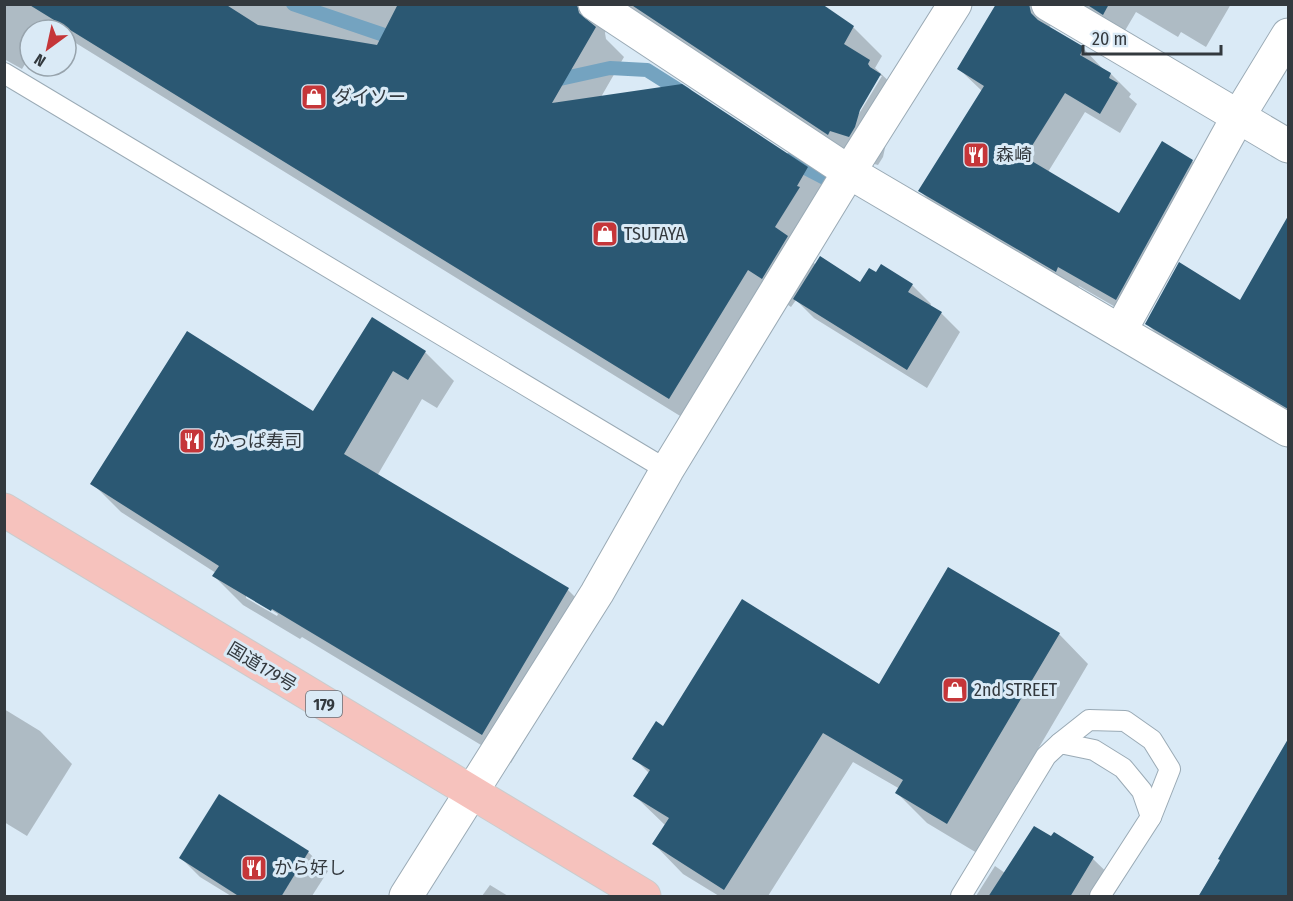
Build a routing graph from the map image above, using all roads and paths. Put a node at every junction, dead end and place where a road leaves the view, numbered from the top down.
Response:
1 (595, 4) edge
2 (954, 4) edge
3 (1048, 4) edge
4 (1288, 35) edge
5 (4, 73) edge
6 (1238, 117) junction
7 (1288, 146) edge
8 (849, 172) junction
9 (1120, 331) junction
10 (1288, 430) edge
11 (667, 470) junction
12 (4, 510) edge
13 (1060, 743) junction
14 (472, 794) junction
15 (1151, 817) junction
16 (406, 897) edge
17 (644, 897) edge
18 (961, 897) edge
19 (1100, 897) edge

1 - 8 street
2 - 8 street
3 - 6 street
4 - 6 street
5 - 11 lane
6 - 7 street
6 - 9 street
8 - 9 street
8 - 11 street
9 - 10 street
11 - 14 street
12 - 14 highway, 国道179号 / 179
13 - 15 lane
13 - 15 lane
13 - 18 lane
14 - 16 street
14 - 17 highway, 国道179号 / 179
15 - 19 lane

